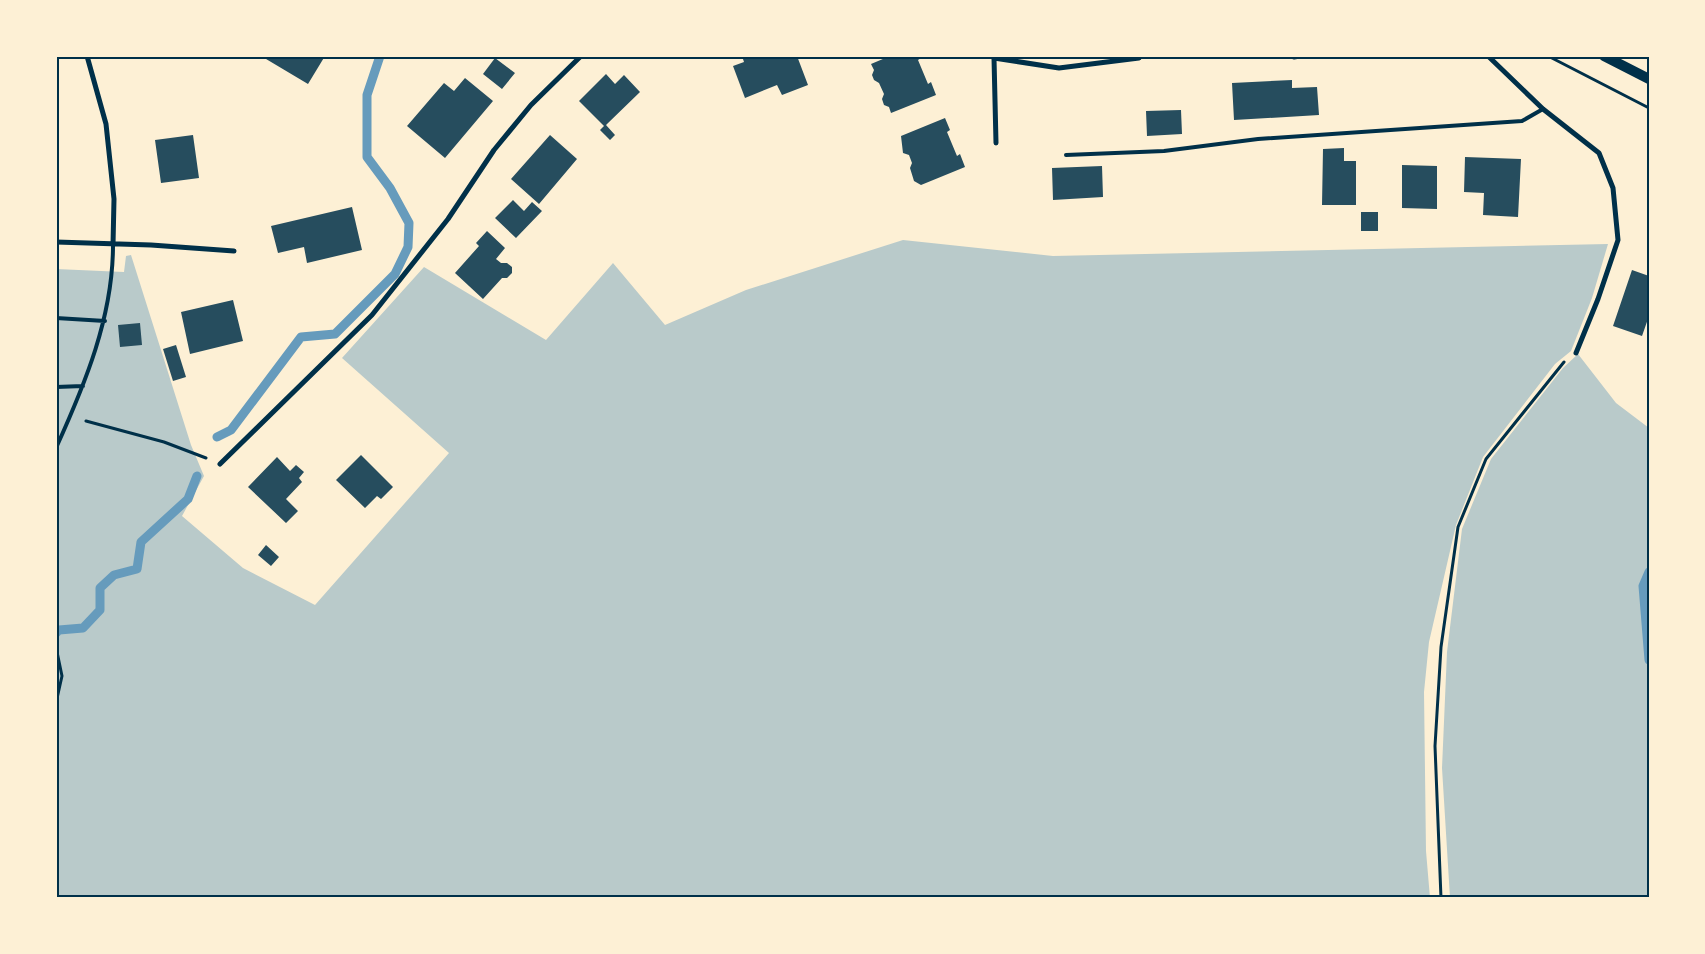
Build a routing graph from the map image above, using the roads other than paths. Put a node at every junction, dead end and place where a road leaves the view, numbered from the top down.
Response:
1 (87, 56) edge
2 (581, 56) edge
3 (1300, 56) edge
4 (1488, 56) edge
5 (1604, 56) edge
6 (993, 57) edge
7 (1294, 57) edge
8 (1139, 58) dead end
9 (1649, 79) edge
10 (1543, 109) junction
11 (996, 143) dead end
12 (1066, 155) dead end
13 (56, 242) edge
14 (113, 245) junction
15 (234, 251) dead end
16 (56, 318) edge
17 (105, 321) junction
18 (1576, 353) road end
19 (83, 386) junction
20 (56, 387) edge
21 (56, 448) edge
22 (220, 464) dead end

1 - 14 street
2 - 22 street
3 - 7 street
4 - 10 street
5 - 9 main road
6 - 8 street
6 - 11 street
10 - 12 lane
10 - 18 street
13 - 14 street
14 - 15 street
14 - 17 lane
16 - 17 lane
17 - 19 lane
19 - 20 lane
19 - 21 lane

